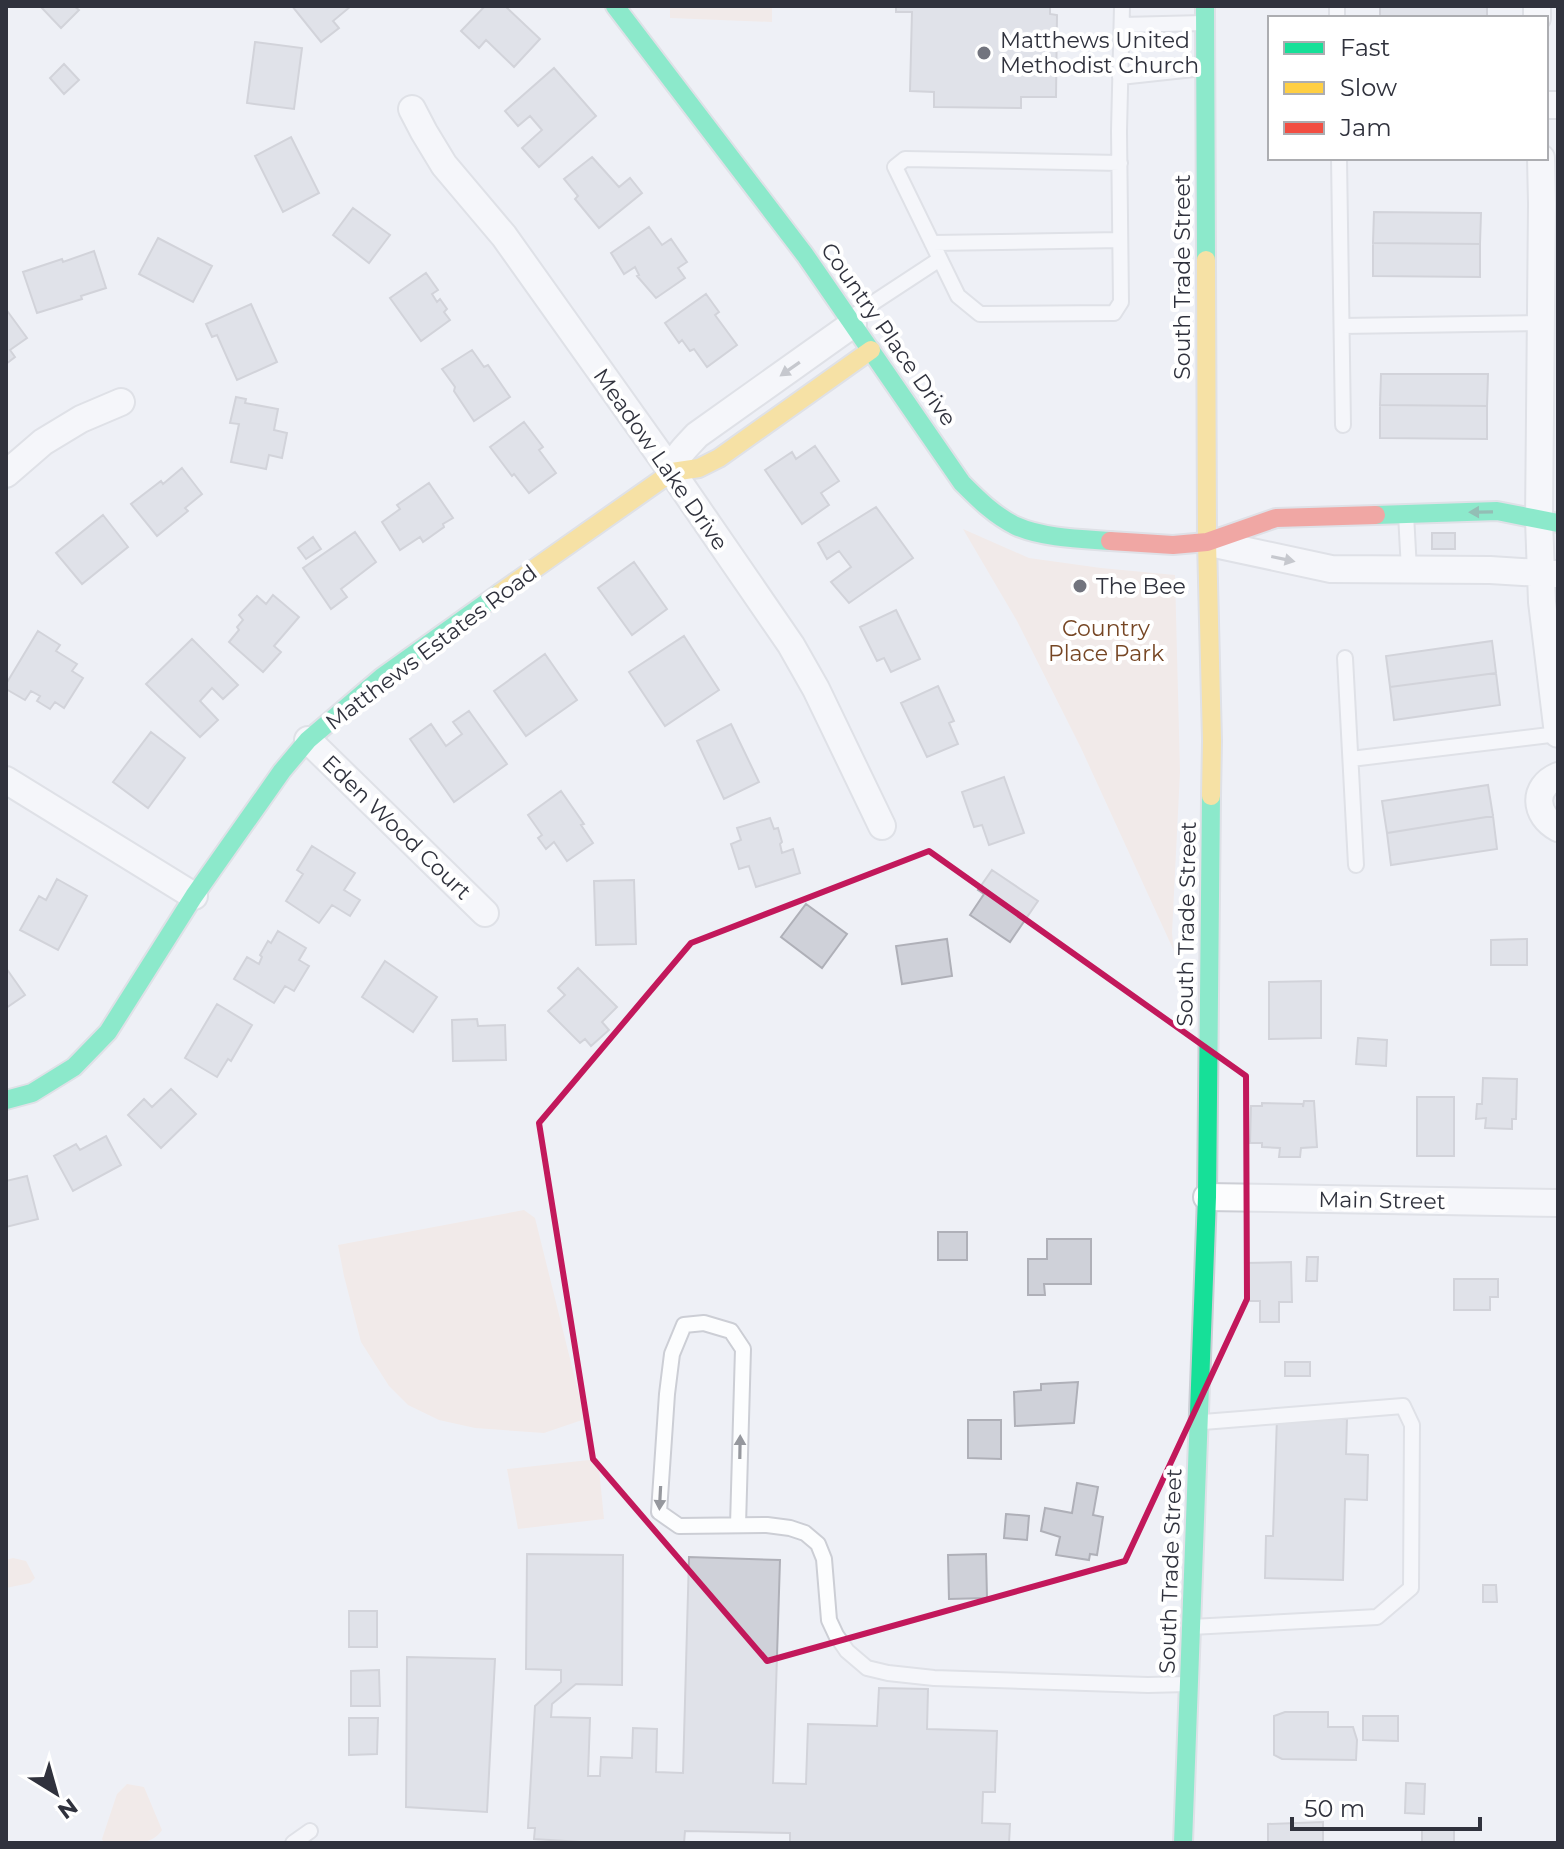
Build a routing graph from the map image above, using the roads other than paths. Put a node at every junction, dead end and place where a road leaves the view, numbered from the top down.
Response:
1 (615, 6) edge
2 (1122, 6) edge
3 (1205, 14) edge
4 (1122, 25) junction
5 (1205, 68) junction
6 (1120, 77) junction
7 (412, 109) dead end
8 (1339, 160) edge
9 (1541, 160) edge
10 (1120, 163) junction
11 (1120, 240) junction
12 (932, 243) junction
13 (940, 259) junction
14 (852, 321) junction
15 (1541, 323) junction
16 (1342, 326) junction
17 (871, 350) junction
18 (121, 402) dead end
19 (1343, 425) dead end
20 (672, 472) junction
21 (6, 474) edge
22 (1406, 514) junction
23 (1548, 521) edge
24 (1207, 542) junction
25 (1409, 570) junction
26 (1550, 575) edge
27 (1345, 658) dead end
28 (1558, 734) edge
29 (308, 740) junction
30 (1351, 759) junction
31 (1558, 776) edge
32 (6, 780) edge
33 (882, 826) dead end
34 (1558, 828) edge
35 (1356, 865) dead end
36 (194, 896) junction
37 (485, 913) dead end
38 (6, 1100) edge
39 (1207, 1197) junction
40 (1558, 1203) edge
41 (1200, 1422) junction
42 (738, 1525) junction
43 (1191, 1627) junction
44 (1189, 1684) junction
45 (310, 1831) dead end
46 (293, 1843) edge
47 (1183, 1843) edge

1 - 14 street, Country Place Drive
2 - 4 lane
3 - 4 lane
3 - 5 street, South Trade Street
4 - 6 lane
5 - 6 lane
5 - 24 street, South Trade Street
6 - 10 lane
7 - 20 street, Meadow Lake Drive
8 - 16 lane
9 - 15 street
10 - 11 lane
10 - 12 lane
11 - 12 lane
11 - 13 lane
12 - 13 lane
13 - 14 lane
14 - 17 street, Country Place Drive
14 -> 20 street, Matthews Estates Road
15 - 16 lane
15 - 23 street
16 - 19 lane
17 - 20 street, Matthews Estates Road
17 - 24 street, Country Place Drive
18 - 21 street
20 - 29 street, Matthews Estates Road
20 - 33 street, Meadow Lake Drive
23 -> 22 street, Country Place Drive
22 - 24 street, Country Place Drive
22 - 25 lane
23 - 26 street
24 -> 25 street
24 - 39 street, South Trade Street
25 - 26 street
26 - 28 street
27 - 30 lane
28 - 30 lane
29 - 36 street, Matthews Estates Road
29 - 37 street, Eden Wood Court
30 - 35 lane
31 - 34 street
32 - 36 street
36 - 38 street, Matthews Estates Road
39 - 40 street, Main Street
39 - 41 street, South Trade Street
41 - 43 street, South Trade Street
41 - 43 lane
42 -> 42 lane
42 - 44 lane
43 - 44 street, South Trade Street
44 - 47 street, South Trade Street
45 - 46 lane

